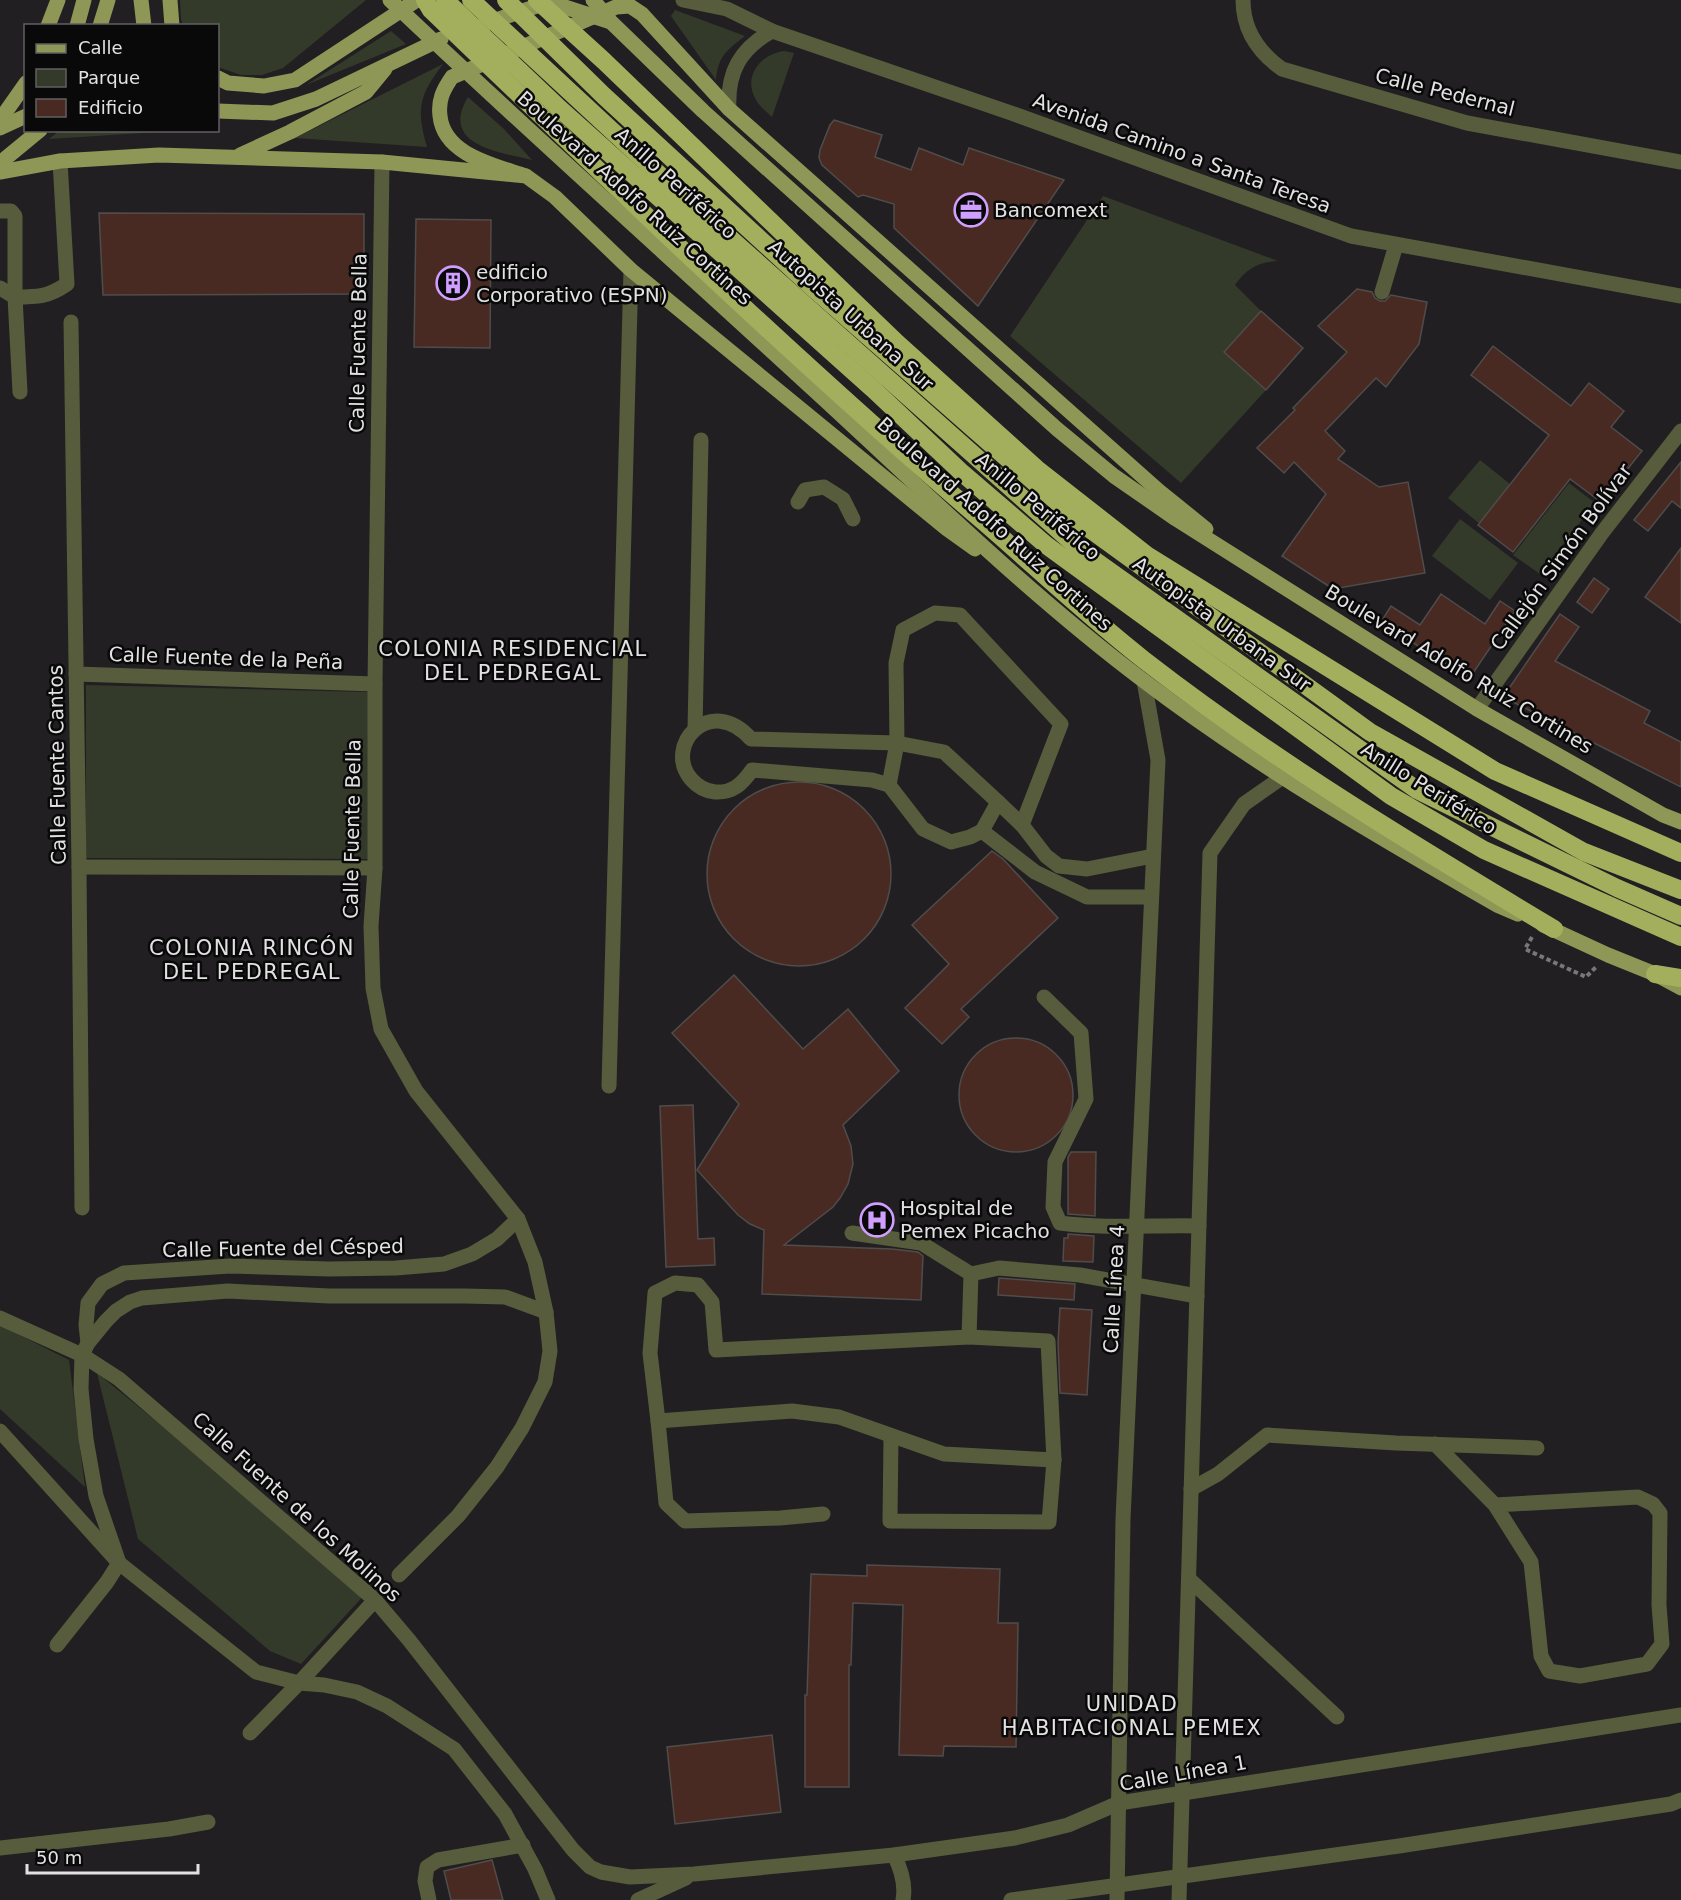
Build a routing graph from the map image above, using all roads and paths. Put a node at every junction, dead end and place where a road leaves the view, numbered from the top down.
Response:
1 (58, 0) edge
2 (84, 0) edge
3 (108, 0) edge
4 (141, 0) edge
5 (170, 0) edge
6 (390, 0) edge
7 (417, 0) edge
8 (425, 0) edge
9 (445, 0) edge
10 (471, 0) edge
11 (506, 0) edge
12 (537, 0) edge
13 (557, 0) edge
14 (593, 0) edge
15 (683, 0) edge
16 (1243, 0) edge
17 (611, 22) junction
18 (49, 24) edge
19 (78, 24) edge
20 (101, 24) edge
21 (144, 24) edge
22 (172, 24) edge
23 (772, 31) junction
24 (389, 64) junction
25 (219, 78) edge
26 (24, 86) edge
27 (729, 109) junction
28 (219, 111) edge
29 (24, 117) edge
30 (0, 120) edge
31 (0, 128) edge
32 (38, 132) edge
33 (237, 156) junction
34 (60, 161) junction
35 (382, 162) junction
36 (1681, 162) edge
37 (0, 163) edge
38 (0, 172) edge
39 (526, 176) junction
40 (0, 211) edge
41 (1396, 245) junction
42 (631, 270) junction
43 (0, 288) edge
44 (1382, 292) dead end
45 (1681, 296) edge
46 (15, 297) junction
47 (71, 322) dead end
48 (20, 392) dead end
49 (1681, 431) edge
50 (700, 440) dead end
51 (798, 502) dead end
52 (853, 519) dead end
53 (1258, 570) junction
54 (1038, 596) junction
55 (76, 674) junction
56 (1144, 681) junction
57 (375, 684) junction
58 (1477, 709) junction
59 (695, 729) junction
60 (897, 743) junction
61 (1281, 778) junction
62 (889, 785) junction
63 (998, 802) junction
64 (1681, 822) edge
65 (1022, 825) junction
66 (982, 831) junction
67 (1681, 853) edge
68 (1046, 856) junction
69 (1153, 856) junction
70 (79, 867) junction
71 (375, 868) junction
72 (1035, 872) junction
73 (1681, 890) edge
74 (1151, 897) junction
75 (1681, 916) edge
76 (1554, 929) junction
77 (1681, 937) edge
78 (1525, 949) dead end
79 (1655, 974) junction
80 (1586, 977) dead end
81 (1681, 978) edge
82 (1681, 988) edge
83 (1044, 998) dead end
84 (609, 1086) dead end
85 (82, 1208) dead end
86 (518, 1219) junction
87 (1138, 1225) junction
88 (1199, 1226) junction
89 (852, 1233) dead end
90 (329, 1269) junction
91 (971, 1274) junction
92 (1135, 1285) junction
93 (329, 1296) junction
94 (1197, 1296) junction
95 (546, 1312) junction
96 (0, 1318) edge
97 (969, 1337) junction
98 (85, 1349) junction
99 (658, 1421) junction
100 (0, 1431) edge
101 (891, 1436) junction
102 (1435, 1444) junction
103 (1538, 1448) dead end
104 (1054, 1460) junction
105 (1191, 1489) junction
106 (1495, 1505) junction
107 (823, 1514) dead end
108 (119, 1563) junction
109 (399, 1575) dead end
110 (1189, 1579) junction
111 (375, 1600) junction
112 (57, 1645) dead end
113 (299, 1683) junction
114 (1681, 1715) edge
115 (1336, 1717) dead end
116 (250, 1733) dead end
117 (1182, 1793) junction
118 (1681, 1800) edge
119 (1119, 1803) junction
120 (208, 1822) dead end
121 (522, 1845) junction
122 (0, 1848) edge
123 (894, 1855) junction
124 (694, 1874) junction
125 (1180, 1877) junction
126 (1117, 1893) edge
127 (429, 1900) edge
128 (548, 1900) edge
129 (638, 1900) edge
130 (903, 1900) edge
131 (1011, 1900) edge
132 (1179, 1900) edge

1 - 18 main road
2 - 19 main road
3 - 20 main road
4 - 21 main road
5 - 22 main road
6 - 54 main road, Boulevard Adolfo Ruiz Cortines
7 - 25 main road
8 - 76 highway
9 - 77 highway, Anillo Periférico
10 - 75 highway, Autopista Urbana Sur
11 - 73 highway, Autopista Urbana Sur
12 - 67 highway, Anillo Periférico
13 - 17 main road, Boulevard Adolfo Ruiz Cortines
13 - 24 main road
14 - 17 main road
15 - 23 street, Avenida Camino a Santa Teresa
16 - 36 street, Calle Pedernal
17 - 53 main road, Boulevard Adolfo Ruiz Cortines
23 - 27 street
23 - 41 street, Avenida Camino a Santa Teresa
24 - 28 main road
24 - 33 main road
26 - 30 main road
27 - 39 main road
27 - 53 main road
29 - 31 main road
32 - 37 main road
33 - 34 main road
33 - 35 main road
34 - 38 main road
34 - 46 street
35 - 39 main road
35 - 57 street, Calle Fuente Bella
39 - 42 main road
40 - 46 street
41 - 44 street
41 - 45 street, Avenida Camino a Santa Teresa
42 - 54 main road
42 - 84 street
43 - 46 street
46 - 48 street
47 - 55 street, Calle Fuente Cantos
49 - 58 street, Callejón Simón Bolívar
50 - 59 street
51 - 52 street
53 - 58 main road, Boulevard Adolfo Ruiz Cortines
54 - 56 main road, Boulevard Adolfo Ruiz Cortines
55 - 57 street, Calle Fuente de la Peña
55 - 70 street, Calle Fuente Cantos
56 - 61 main road, Boulevard Adolfo Ruiz Cortines
56 - 69 street, Calle Línea 4
57 - 71 street, Calle Fuente Bella
58 - 64 main road, Boulevard Adolfo Ruiz Cortines
59 - 60 street
59 - 62 street
60 - 62 street
60 - 63 street
60 - 65 street
61 - 76 main road, Boulevard Adolfo Ruiz Cortines
61 - 88 street
62 - 66 street
63 - 65 street
63 - 66 street
65 - 68 street
66 - 72 street
68 - 69 street
68 - 72 street
69 - 74 street, Calle Línea 4
70 - 71 street
70 - 85 street, Calle Fuente Cantos
71 - 86 street, Calle Fuente Bella
72 - 74 street
74 - 87 street, Calle Línea 4
76 - 79 main road, Boulevard Adolfo Ruiz Cortines
78 - 80 path
79 - 81 highway
79 - 82 main road, Boulevard Adolfo Ruiz Cortines
83 - 87 street
86 - 90 street, Calle Fuente del Césped
86 - 95 street, Calle Fuente Bella
87 - 88 street
87 - 92 street, Calle Línea 4
88 - 94 street
89 - 91 street
90 - 93 street
90 - 98 street, Calle Fuente del Césped
91 - 92 street
91 - 97 street
92 - 94 street
92 - 119 street, Calle Línea 4
93 - 95 street
93 - 98 street
94 - 105 street
95 - 109 street, Calle Fuente Bella
96 - 98 street, Calle Fuente de los Molinos
97 - 99 street
97 - 104 street
98 - 108 street
98 - 111 street, Calle Fuente de los Molinos
99 - 101 street
99 - 107 street
100 - 108 street
101 - 104 street
101 - 104 street
102 - 103 street
102 - 105 street
102 - 106 street
105 - 110 street
106 - 106 street
108 - 112 street
108 - 113 street
110 - 115 street
110 - 117 street
111 - 113 street
111 - 124 street, Calle Fuente de los Molinos
113 - 116 street
113 - 121 street
114 - 117 street, Calle Línea 1
117 - 119 street, Calle Línea 1
117 - 125 street
118 - 125 street
119 - 123 street, Calle Línea 1
119 - 126 street, Calle Línea 4
120 - 122 street
121 - 127 street
121 - 128 street
123 - 124 street, Calle Línea 1
123 - 130 street
124 - 129 street
125 - 126 street
125 - 132 street
126 - 131 street

